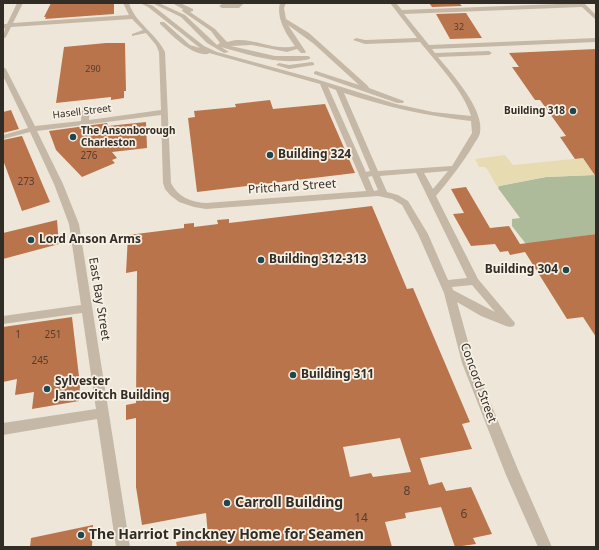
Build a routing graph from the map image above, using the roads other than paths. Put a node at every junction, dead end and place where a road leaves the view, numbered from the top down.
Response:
1 (20, 3) edge
2 (126, 3) edge
3 (143, 3) edge
4 (155, 3) edge
5 (160, 3) edge
6 (165, 3) edge
7 (174, 3) edge
8 (241, 3) edge
9 (283, 3) edge
10 (393, 3) edge
11 (582, 4) edge
12 (222, 6) dead end
13 (399, 12) junction
14 (134, 17) junction
15 (596, 18) edge
16 (102, 19) junction
17 (284, 20) junction
18 (5, 26) edge
19 (100, 27) dead end
20 (147, 31) junction
21 (134, 35) dead end
22 (3, 37) edge
23 (356, 40) dead end
24 (421, 40) junction
25 (596, 40) edge
26 (426, 47) junction
27 (215, 50) junction
28 (489, 53) dead end
29 (433, 55) junction
30 (306, 56) junction
31 (3, 69) edge
32 (316, 73) junction
33 (322, 83) junction
34 (339, 89) junction
35 (378, 94) junction
36 (86, 107) dead end
37 (165, 112) junction
38 (474, 116) junction
39 (85, 122) junction
40 (33, 129) junction
41 (3, 137) edge
42 (454, 168) junction
43 (418, 171) junction
44 (363, 174) junction
45 (375, 174) junction
46 (371, 193) junction
47 (383, 193) junction
48 (432, 196) junction
49 (400, 200) joint
50 (474, 281) junction
51 (448, 288) junction
52 (87, 308) junction
53 (3, 320) edge
54 (103, 413) junction
55 (3, 429) edge
56 (123, 547) edge
57 (545, 547) edge

1 - 18 street
2 - 14 street
3 - 27 street
4 - 27 street
5 - 30 street
6 - 30 street
7 - 30 street
8 - 12 street
9 - 17 street
10 - 13 street
11 - 13 street
11 - 15 street
13 - 24 street
14 - 16 street
14 - 20 street
16 - 18 street
16 - 19 street
17 - 30 street
17 - 35 street
18 - 22 street
20 - 21 street
20 - 37 street
23 - 24 street
24 - 26 street
25 - 26 street
26 - 29 street
27 - 30 street
27 - 33 street
28 - 29 street
29 - 38 street
30 - 32 street
31 - 40 street, East Bay Street
32 - 33 street
32 - 35 street
33 - 34 street
33 - 44 street
34 - 38 street
34 - 45 street
35 - 38 street
36 - 39 street
37 - 39 street, Hasell Street
37 - 46 street, Pritchard Street
38 - 42 street
39 - 40 street, Hasell Street
40 - 41 street, Hasell Street
40 - 52 street, East Bay Street
42 - 43 street
42 - 48 street
43 - 45 street
43 - 48 street
44 - 45 street
44 - 46 street
45 - 47 street
46 - 47 street, Pritchard Street
47 - 49 street, Pritchard Street
48 - 50 street
49 - 51 street, Concord Street
50 - 51 street
50 - 51 street
51 - 57 street, Concord Street
52 - 53 street
52 - 54 street, East Bay Street
54 - 55 street
54 - 56 street, East Bay Street

